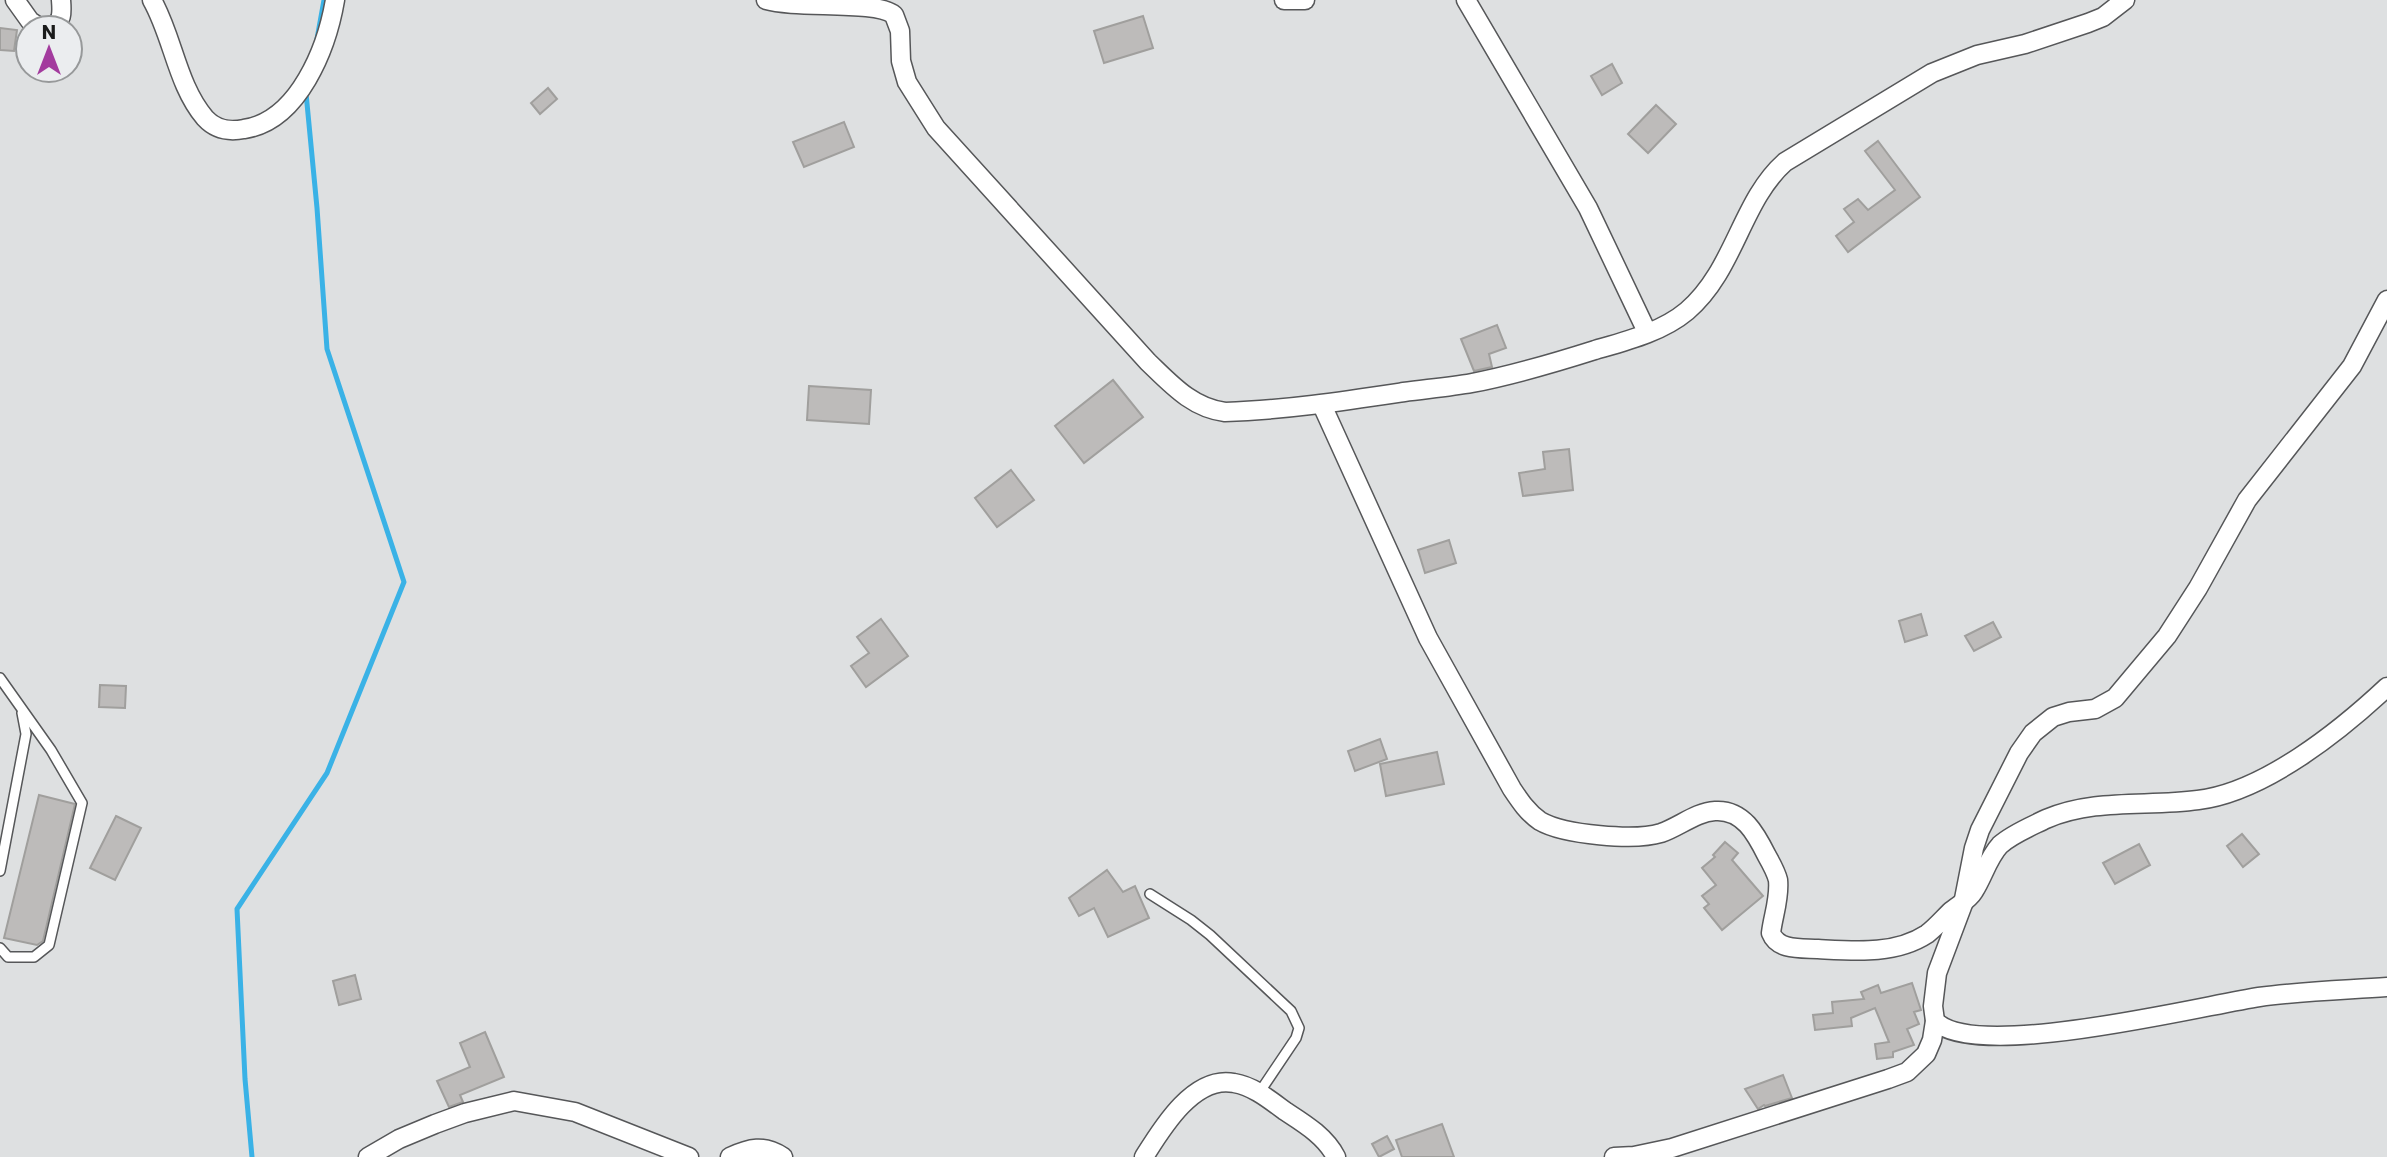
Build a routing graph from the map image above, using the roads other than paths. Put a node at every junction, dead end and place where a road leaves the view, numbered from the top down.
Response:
1 (152, 0) edge
2 (335, 0) edge
3 (766, 0) edge
4 (1284, 0) edge
5 (1305, 0) edge
6 (1466, 0) edge
7 (2126, 0) edge
8 (2387, 300) edge
9 (1647, 332) junction
10 (1322, 405) junction
11 (0, 678) edge
12 (2387, 687) edge
13 (22, 711) junction
14 (0, 871) edge
15 (1150, 894) dead end
16 (1963, 904) junction
17 (0, 948) edge
18 (2387, 987) edge
19 (1935, 1021) junction
20 (1259, 1093) junction
21 (368, 1157) edge
22 (689, 1157) edge
23 (730, 1157) edge
24 (783, 1157) edge
25 (1144, 1157) edge
26 (1336, 1157) edge
27 (1614, 1157) edge

1 - 2 street
3 - 10 street
4 - 5 street
6 - 9 street
7 - 9 street
8 - 16 street
9 - 10 street
10 - 16 street
11 - 13 lane
12 - 16 street
13 - 14 lane
13 - 17 lane
15 - 20 lane
16 - 19 street
18 - 19 street
19 - 27 street
20 - 25 street
20 - 26 street
21 - 22 street
23 - 24 street

